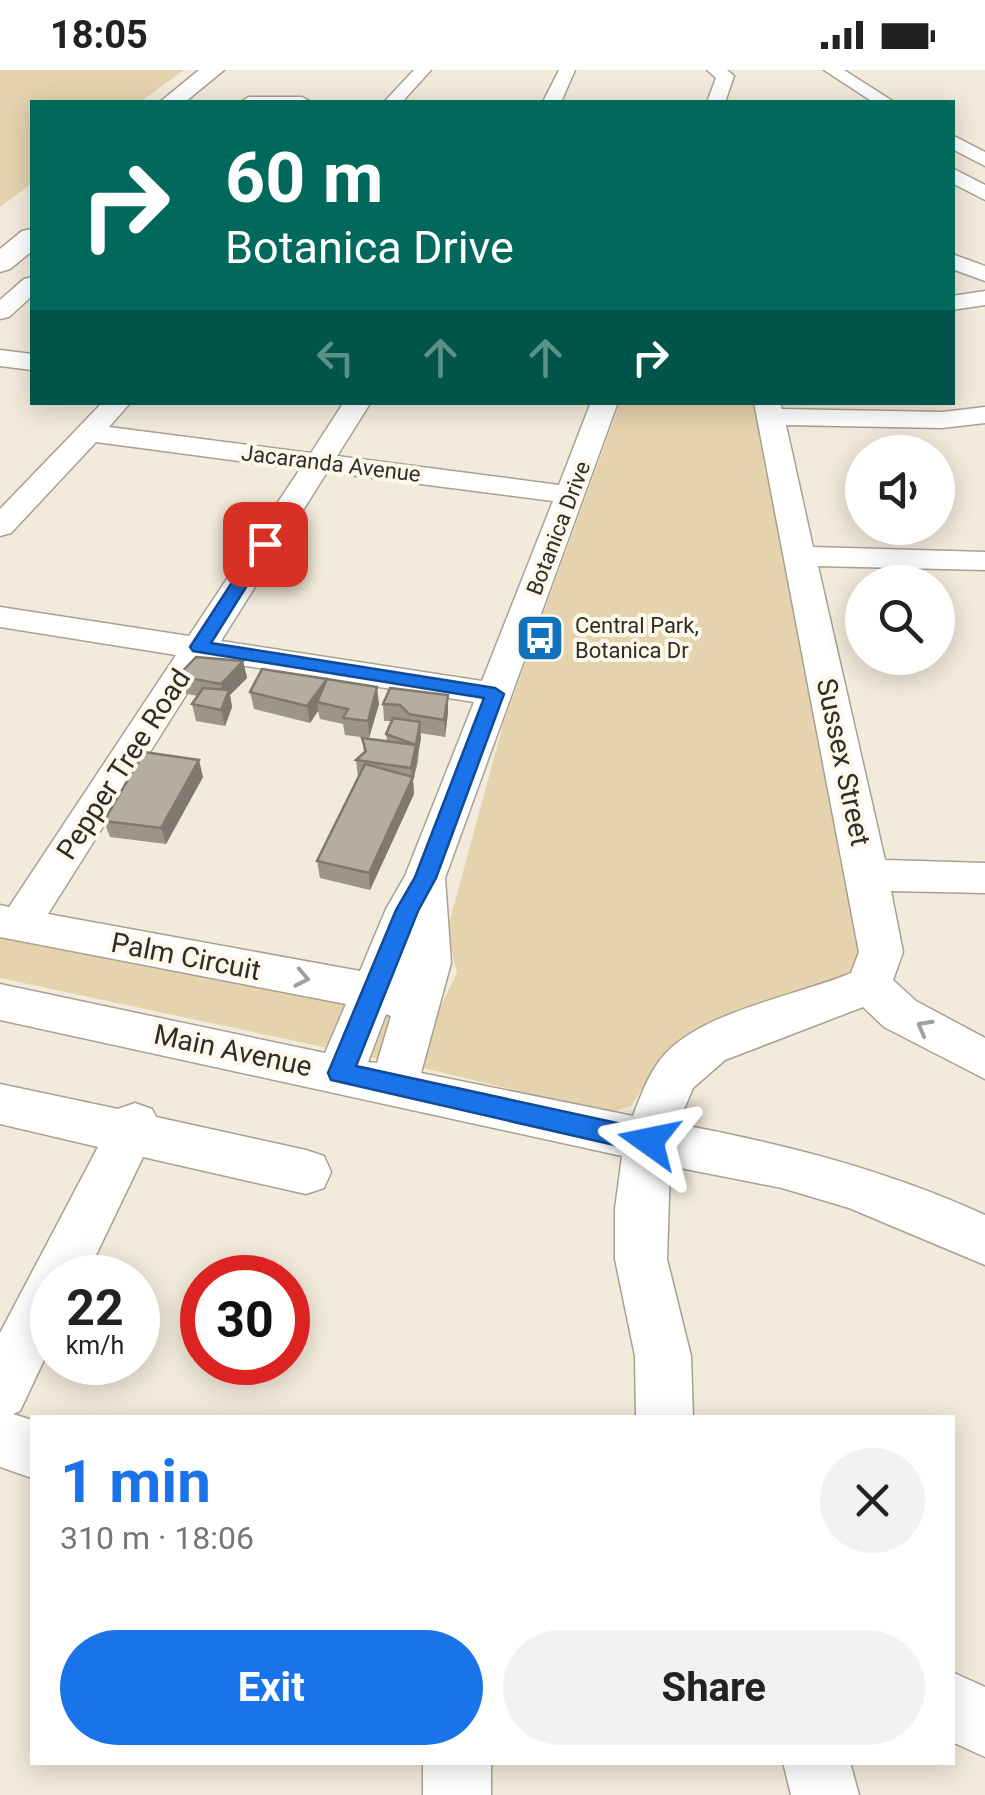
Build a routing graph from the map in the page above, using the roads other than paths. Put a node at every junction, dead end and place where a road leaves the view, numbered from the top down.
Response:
1 (213, 70) edge
2 (238, 70) edge
3 (423, 70) edge
4 (567, 70) edge
5 (715, 70) edge
6 (832, 70) edge
7 (174, 100) edge
8 (201, 100) edge
9 (395, 100) edge
10 (553, 100) edge
11 (717, 100) edge
12 (883, 100) edge
13 (955, 143) edge
14 (985, 160) edge
15 (985, 169) edge
16 (955, 174) edge
17 (955, 176) edge
18 (985, 194) edge
19 (30, 212) edge
20 (0, 234) edge
21 (30, 239) edge
22 (955, 262) edge
23 (0, 263) edge
24 (985, 274) edge
25 (30, 286) edge
26 (985, 298) edge
27 (955, 303) edge
28 (0, 312) edge
29 (0, 358) edge
30 (30, 362) edge
31 (115, 405) edge
32 (356, 405) edge
33 (604, 405) edge
34 (768, 410) edge
35 (985, 415) edge
36 (90, 433) junction
37 (319, 462) junction
38 (572, 495) junction
39 (4, 517) edge
40 (798, 556) junction
41 (985, 560) edge
42 (0, 616) edge
43 (200, 647) junction
44 (495, 694) junction
45 (868, 875) junction
46 (425, 878) junction
47 (985, 878) edge
48 (9, 923) edge
49 (869, 985) junction
50 (372, 992) junction
51 (0, 1002) edge
52 (418, 1008) junction
53 (985, 1060) edge
54 (340, 1073) junction
55 (394, 1085) junction
56 (0, 1104) edge
57 (132, 1129) junction
58 (649, 1141) junction
59 (306, 1172) dead end
60 (985, 1241) edge
61 (69, 1255) edge
62 (30, 1331) edge
63 (0, 1391) edge
64 (659, 1414) edge
65 (0, 1438) edge
66 (30, 1448) edge
67 (955, 1707) edge
68 (985, 1724) edge
69 (456, 1765) edge
70 (817, 1765) edge
71 (457, 1795) edge
72 (825, 1795) edge

1 - 7 highway
2 - 8 highway
3 - 9 street
4 - 10 street
5 - 11 street
6 - 12 street
13 - 14 street
15 - 16 street
17 - 18 street
19 - 20 highway
21 - 23 highway
22 - 24 street
25 - 28 street
26 - 27 street
29 - 30 street
31 - 36 street
32 - 37 street, Pepper Tree Road
33 - 38 street, Botanica Drive
34 - 35 street
34 - 40 street, Sussex Street
36 - 37 street, Jacaranda Avenue
36 - 39 street
37 - 38 street, Jacaranda Avenue
37 - 43 street, Pepper Tree Road
38 - 44 street, Botanica Drive
40 - 41 street
40 - 45 street, Sussex Street
42 - 43 street
43 - 44 street
43 - 48 street, Pepper Tree Road
44 - 46 street, Botanica Drive
45 - 47 street
45 - 49 street, Sussex Street
46 - 50 street, Botanica Drive
46 - 52 street, Botanica Drive
48 -> 50 street, Palm Circuit
53 -> 49 street
49 - 58 street
50 - 52 street, Palm Circuit
50 - 54 street, Botanica Drive
51 - 54 street, Main Avenue
52 - 55 street, Botanica Drive
54 - 55 street, Main Avenue
55 - 58 street, Main Avenue
56 - 57 street
57 - 59 street
57 - 61 street
58 - 60 street, Main Avenue
58 - 64 street
62 - 63 street
65 - 66 street
67 - 68 street
69 - 71 street
70 - 72 street

